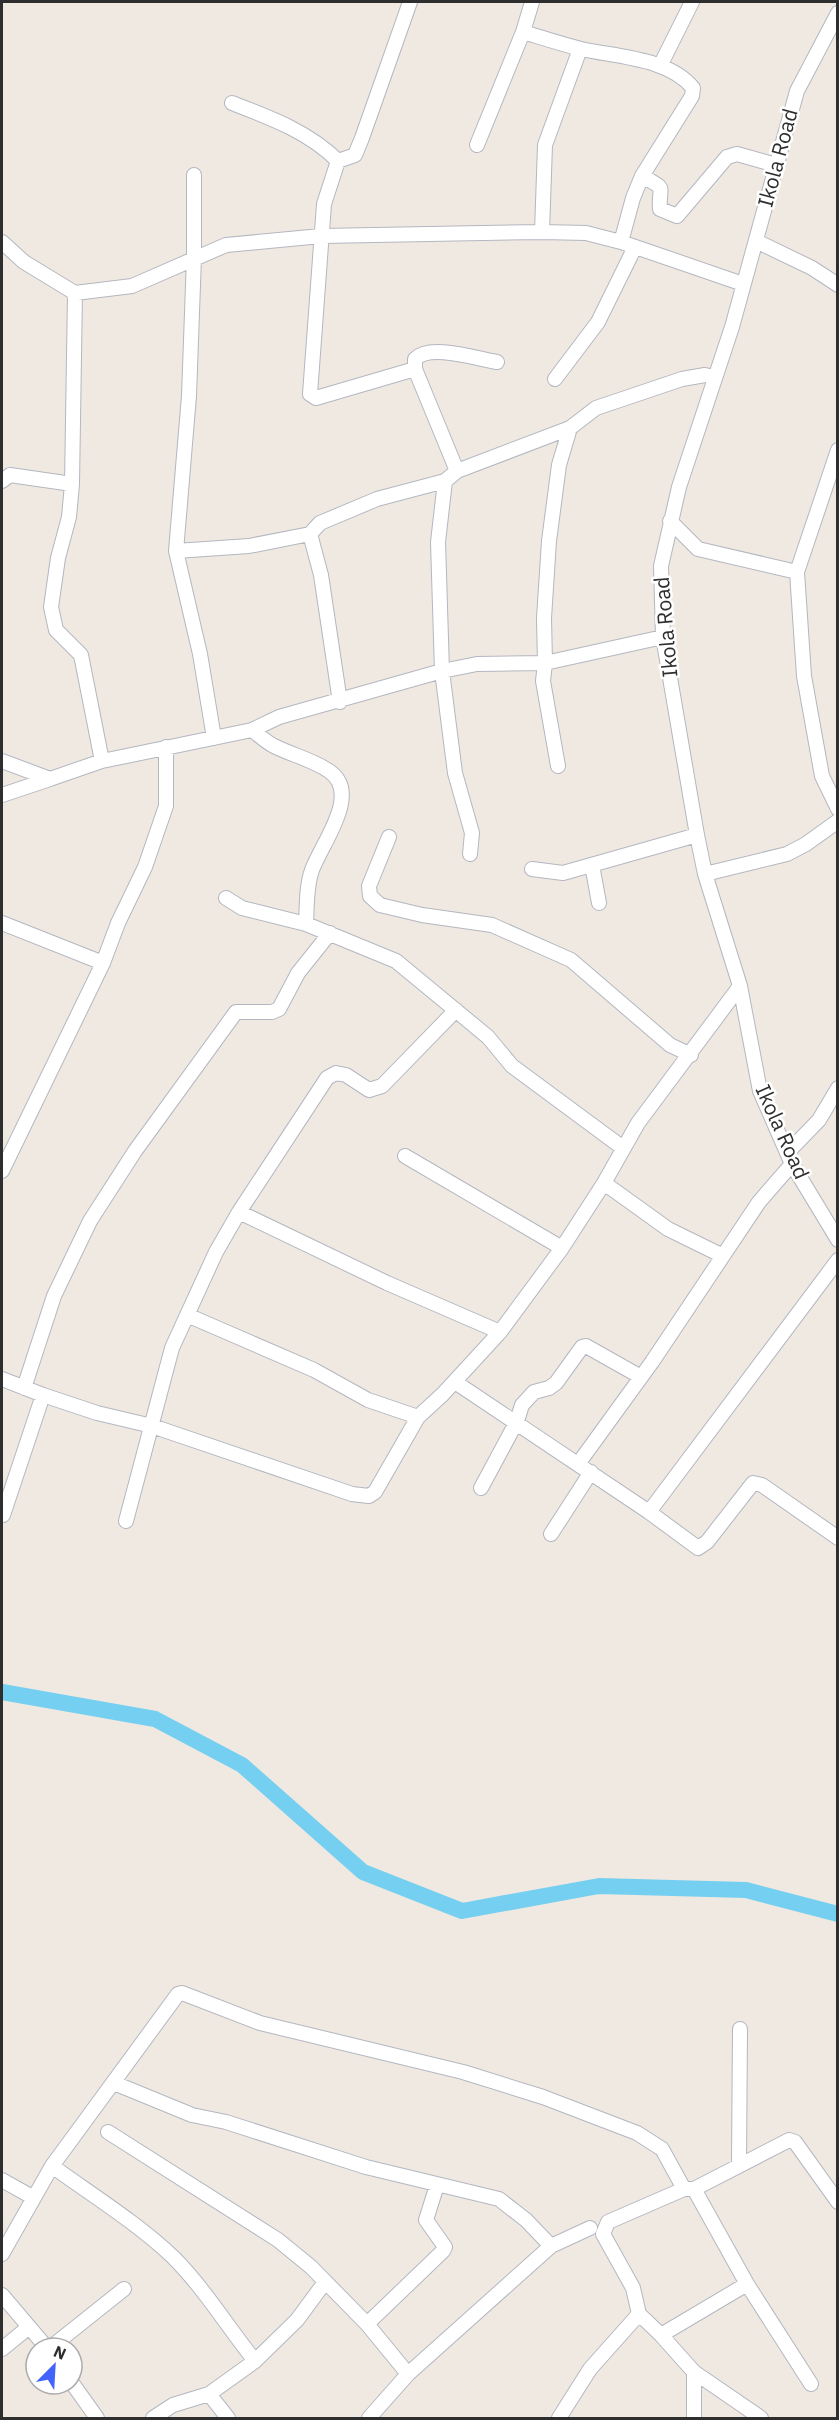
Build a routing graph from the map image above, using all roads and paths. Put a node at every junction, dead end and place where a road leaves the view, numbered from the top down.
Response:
1 (410, 2) edge
2 (532, 2) edge
3 (692, 2) edge
4 (837, 13) edge
5 (524, 32) junction
6 (580, 49) junction
7 (660, 66) junction
8 (232, 103) dead end
9 (477, 145) dead end
10 (338, 161) junction
11 (776, 165) junction
12 (194, 176) dead end
13 (642, 176) junction
14 (542, 232) junction
15 (321, 236) junction
16 (756, 241) junction
17 (2, 242) edge
18 (621, 242) junction
19 (635, 247) junction
20 (194, 257) junction
21 (834, 278) edge
22 (743, 284) junction
23 (75, 293) junction
24 (497, 362) dead end
25 (415, 369) junction
26 (714, 377) junction
27 (555, 379) dead end
28 (570, 428) junction
29 (837, 450) edge
30 (456, 471) junction
31 (2, 481) edge
32 (445, 481) junction
33 (72, 484) junction
34 (670, 521) junction
35 (310, 534) junction
36 (176, 551) junction
37 (797, 572) junction
38 (663, 637) junction
39 (545, 663) junction
40 (442, 671) junction
41 (340, 702) junction
42 (252, 730) junction
43 (214, 738) junction
44 (166, 747) junction
45 (2, 761) edge
46 (102, 761) junction
47 (558, 766) dead end
48 (50, 779) junction
49 (2, 795) edge
50 (837, 809) edge
51 (837, 821) edge
52 (697, 836) junction
53 (389, 837) dead end
54 (470, 854) dead end
55 (592, 865) junction
56 (532, 870) dead end
57 (705, 874) junction
58 (226, 898) dead end
59 (598, 903) dead end
60 (2, 923) edge
61 (306, 924) junction
62 (330, 933) junction
63 (103, 963) junction
64 (740, 986) junction
65 (456, 1010) junction
66 (691, 1055) junction
67 (837, 1088) edge
68 (623, 1148) junction
69 (405, 1156) dead end
70 (790, 1158) junction
71 (2, 1171) edge
72 (604, 1183) junction
73 (239, 1212) junction
74 (837, 1240) edge
75 (562, 1248) junction
76 (721, 1256) junction
77 (837, 1260) edge
78 (187, 1315) junction
79 (500, 1332) junction
80 (641, 1377) junction
81 (2, 1378) edge
82 (455, 1382) junction
83 (24, 1388) junction
84 (43, 1395) junction
85 (418, 1417) junction
86 (517, 1421) junction
87 (152, 1426) junction
88 (578, 1464) junction
89 (591, 1472) junction
90 (481, 1488) dead end
91 (649, 1512) junction
92 (3, 1515) edge
93 (126, 1521) dead end
94 (551, 1534) dead end
95 (837, 1538) edge
96 (740, 2029) dead end
97 (114, 2083) junction
98 (108, 2132) dead end
99 (739, 2164) junction
100 (52, 2166) junction
101 (2, 2180) edge
102 (437, 2185) junction
103 (689, 2189) junction
104 (34, 2199) junction
105 (837, 2202) edge
106 (590, 2228) dead end
107 (551, 2246) junction
108 (2, 2254) edge
109 (325, 2282) junction
110 (747, 2284) junction
111 (124, 2289) dead end
112 (2, 2295) edge
113 (639, 2314) junction
114 (367, 2324) junction
115 (29, 2327) junction
116 (662, 2335) junction
117 (37, 2336) edge
118 (63, 2336) edge
119 (2, 2349) edge
120 (255, 2361) junction
121 (694, 2372) junction
122 (408, 2374) junction
123 (811, 2384) dead end
124 (209, 2394) junction
125 (81, 2396) edge
126 (97, 2418) edge
127 (153, 2418) edge
128 (228, 2418) edge
129 (369, 2418) edge
130 (559, 2418) edge
131 (694, 2418) edge
132 (761, 2418) edge

1 - 10 street
2 - 5 street
3 - 7 street
4 - 11 street, Ikola Road
5 - 6 street
5 - 9 street
6 - 7 street
6 - 14 street
7 - 13 street
8 - 10 street
10 - 15 street
11 - 13 street
11 - 16 street, Ikola Road
12 - 20 street
13 - 18 street
14 - 15 street
14 - 18 street
15 - 20 street
15 - 25 street
16 - 21 street
16 - 22 street, Ikola Road
17 - 23 street
18 - 19 street
19 - 22 street
19 - 27 street
20 - 23 street
20 - 36 street
22 - 26 street, Ikola Road
23 - 33 street
24 - 25 street
25 - 30 street
26 - 28 street
26 - 34 street, Ikola Road
28 - 30 street
28 - 39 street
29 - 37 street
30 - 32 street
31 - 33 street
32 - 35 street
32 - 40 street
33 - 46 street
34 - 37 street
34 - 38 street, Ikola Road
35 - 36 street
35 - 41 street
36 - 43 street
37 - 50 street
38 - 39 street
38 - 52 street, Ikola Road
39 - 40 street
39 - 47 street
40 - 41 street
40 - 54 street
41 - 42 street
42 - 43 street
42 - 61 street
43 - 44 street
44 - 46 street
44 - 63 street
45 - 48 street
46 - 48 street
48 - 49 street
51 - 57 street
52 - 55 street
52 - 57 street, Ikola Road
53 - 66 street
55 - 56 street
55 - 59 street
57 - 64 street, Ikola Road
58 - 61 street
60 - 63 street
61 - 62 street
62 - 65 street
62 - 83 street
63 - 71 street
64 - 66 street
64 - 70 street, Ikola Road
65 - 68 street
65 - 73 street
66 - 68 street
67 - 70 street
68 - 72 street
69 - 75 street
70 - 74 street, Ikola Road
70 - 76 street
72 - 75 street
72 - 76 street
73 - 78 street
73 - 79 street
75 - 79 street
76 - 80 street
77 - 91 street
78 - 85 street
78 - 87 street
79 - 82 street
80 - 86 street
80 - 88 street
81 - 83 street
82 - 85 street
82 - 86 street
83 - 84 street
84 - 87 street
84 - 92 street
85 - 87 street
86 - 88 street
86 - 90 street
87 - 93 street
88 - 89 street
89 - 91 street
89 - 94 street
91 - 95 street
96 - 99 street
97 - 100 street
97 - 102 street
97 - 103 street
98 - 109 street
99 - 103 street
99 - 105 street
100 - 104 street
100 - 120 street
101 - 104 street
102 - 107 street
102 - 114 street
103 - 110 street
103 - 113 street
104 - 108 street
106 - 107 street
107 - 122 street
109 - 114 street
109 - 120 street
110 - 116 street
110 - 123 street
111 - 118 street
112 - 115 street
113 - 116 street
113 - 130 street
114 - 122 street
115 - 117 street
115 - 119 street
116 - 121 street
120 - 124 street
121 - 131 street
121 - 132 street
122 - 129 street
124 - 127 street
124 - 128 street
125 - 126 street

